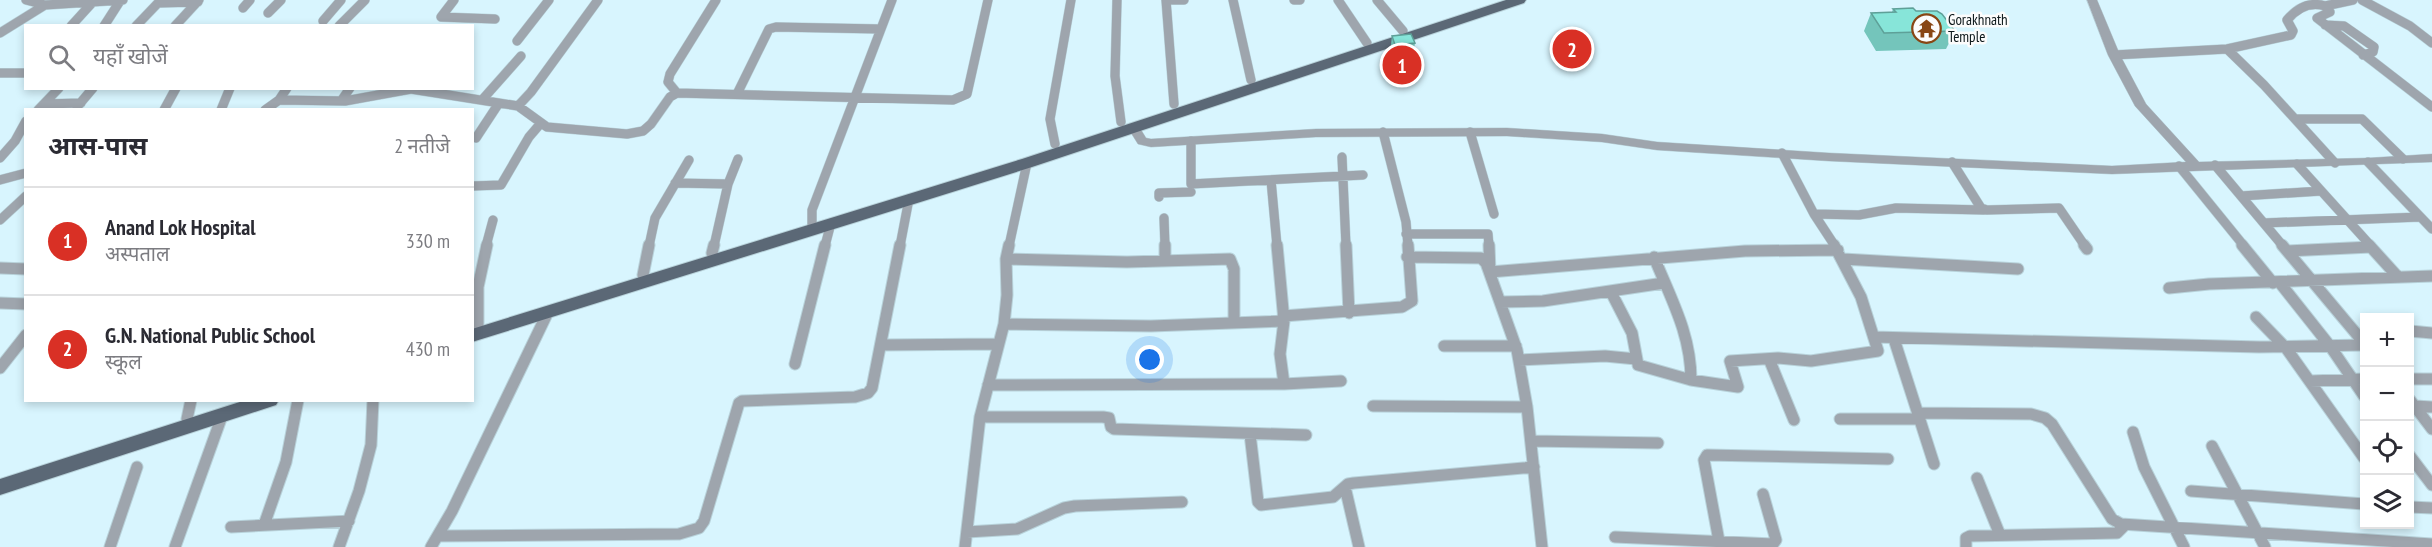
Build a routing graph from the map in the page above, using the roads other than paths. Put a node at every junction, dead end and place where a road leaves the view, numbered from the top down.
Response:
1 (26, 0) edge
2 (250, 0) edge
3 (281, 0) edge
4 (341, 0) edge
5 (364, 0) edge
6 (454, 0) edge
7 (549, 0) edge
8 (598, 0) edge
9 (716, 0) edge
10 (892, 0) edge
11 (988, 0) edge
12 (1071, 0) edge
13 (1117, 0) edge
14 (1166, 0) edge
15 (1184, 0) edge
16 (1233, 0) edge
17 (1294, 0) edge
18 (1300, 0) edge
19 (1338, 0) edge
20 (1377, 0) edge
21 (1497, 0) edge
22 (1519, 0) edge
23 (2092, 0) edge
24 (2352, 0) edge
25 (2362, 0) edge
26 (122, 1) edge
27 (199, 1) edge
28 (49, 2) edge
29 (92, 3) junction
30 (2325, 6) junction
31 (243, 8) dead end
32 (268, 13) dead end
33 (495, 19) dead end
34 (323, 21) dead end
35 (73, 24) edge
36 (105, 24) edge
37 (138, 24) edge
38 (177, 24) edge
39 (341, 24) edge
40 (2325, 25) junction
41 (880, 29) junction
42 (1403, 31) junction
43 (0, 33) edge
44 (517, 40) dead end
45 (1368, 43) junction
46 (2432, 43) edge
47 (2227, 49) junction
48 (2114, 55) junction
49 (2363, 55) junction
50 (521, 56) dead end
51 (24, 72) edge
52 (0, 74) edge
53 (1251, 80) junction
54 (57, 90) edge
55 (91, 90) edge
56 (175, 90) edge
57 (230, 90) edge
58 (286, 90) edge
59 (348, 90) edge
60 (398, 90) edge
61 (411, 90) edge
62 (677, 93) junction
63 (737, 94) junction
64 (854, 97) junction
65 (279, 100) junction
66 (482, 100) junction
67 (338, 101) junction
68 (499, 103) junction
69 (1174, 104) junction
70 (78, 106) edge
71 (518, 106) junction
72 (41, 107) edge
73 (2432, 107) edge
74 (165, 108) edge
75 (221, 108) edge
76 (268, 108) edge
77 (331, 108) edge
78 (2295, 119) junction
79 (541, 123) junction
80 (1127, 125) junction
81 (1383, 132) junction
82 (1470, 132) junction
83 (21, 133) edge
84 (476, 138) dead end
85 (1191, 141) junction
86 (1055, 144) junction
87 (1782, 153) junction
88 (1342, 157) dead end
89 (0, 158) edge
90 (2432, 158) edge
91 (738, 159) dead end
92 (2403, 159) junction
93 (689, 160) dead end
94 (1952, 162) junction
95 (2368, 162) junction
96 (1028, 163) junction
97 (2335, 163) junction
98 (2297, 164) junction
99 (2195, 165) junction
100 (2215, 165) junction
101 (2179, 166) junction
102 (24, 174) edge
103 (1364, 175) dead end
104 (1344, 176) junction
105 (0, 180) edge
106 (1270, 180) junction
107 (675, 183) junction
108 (728, 184) junction
109 (474, 186) edge
110 (2321, 191) junction
111 (1191, 193) junction
112 (2241, 196) junction
113 (1159, 197) dead end
114 (24, 198) edge
115 (909, 199) junction
116 (1987, 210) junction
117 (1494, 214) dead end
118 (1814, 214) junction
119 (2420, 217) junction
120 (1164, 218) dead end
121 (0, 220) edge
122 (493, 220) dead end
123 (2346, 220) junction
124 (831, 223) junction
125 (2264, 223) junction
126 (811, 225) junction
127 (2432, 230) edge
128 (1406, 234) junction
129 (2371, 248) junction
130 (2087, 249) dead end
131 (2287, 251) junction
132 (712, 253) junction
133 (1840, 255) junction
134 (1407, 257) junction
135 (1654, 257) junction
136 (1006, 259) junction
137 (1165, 261) junction
138 (0, 268) edge
139 (24, 269) edge
140 (2018, 269) dead end
141 (1490, 272) junction
142 (643, 275) junction
143 (2432, 276) edge
144 (2398, 277) junction
145 (2313, 281) junction
146 (1664, 283) junction
147 (2276, 283) junction
148 (2169, 288) dead end
149 (1611, 292) junction
150 (474, 296) edge
151 (1500, 302) junction
152 (0, 303) edge
153 (24, 304) edge
154 (548, 312) junction
155 (1349, 313) junction
156 (2256, 317) dead end
157 (1283, 318) junction
158 (1234, 322) junction
159 (1004, 324) junction
160 (2414, 331) edge
161 (474, 332) edge
162 (2432, 333) edge
163 (1874, 337) junction
164 (24, 338) edge
165 (1894, 339) junction
166 (2360, 339) edge
167 (998, 344) junction
168 (2360, 344) edge
169 (881, 345) junction
170 (1444, 346) dead end
171 (1516, 346) junction
172 (2330, 346) junction
173 (2286, 348) junction
174 (1636, 359) junction
175 (1769, 359) junction
176 (1519, 360) junction
177 (795, 364) dead end
178 (0, 368) edge
179 (2414, 379) edge
180 (2432, 379) edge
181 (1692, 380) junction
182 (2359, 380) edge
183 (1341, 381) dead end
184 (2310, 381) junction
185 (1284, 384) junction
186 (988, 385) junction
187 (190, 402) edge
188 (241, 402) edge
189 (264, 402) edge
190 (298, 402) edge
191 (373, 402) edge
192 (2414, 403) edge
193 (1373, 406) dead end
194 (2414, 406) edge
195 (1527, 407) junction
196 (2432, 407) edge
197 (222, 416) junction
198 (1919, 416) junction
199 (981, 417) junction
200 (188, 419) junction
201 (1840, 419) dead end
202 (1794, 420) dead end
203 (2432, 429) edge
204 (2133, 432) dead end
205 (1250, 434) junction
206 (1305, 435) dead end
207 (1531, 441) junction
208 (1658, 443) dead end
209 (2212, 446) dead end
210 (2360, 452) edge
211 (1888, 459) dead end
212 (2414, 462) edge
213 (1934, 464) dead end
214 (137, 467) dead end
215 (1534, 467) junction
216 (0, 478) edge
217 (1977, 478) dead end
218 (2432, 485) edge
219 (0, 487) edge
220 (1345, 487) junction
221 (2191, 490) dead end
222 (2238, 493) junction
223 (1763, 494) dead end
224 (1182, 502) dead end
225 (2360, 504) edge
226 (2414, 507) edge
227 (2432, 508) edge
228 (349, 521) junction
229 (264, 525) junction
230 (2124, 525) junction
231 (231, 527) dead end
232 (2175, 528) junction
233 (967, 532) junction
234 (2259, 533) junction
235 (2061, 534) junction
236 (2000, 535) junction
237 (438, 536) junction
238 (1615, 537) dead end
239 (1719, 541) junction
240 (1690, 543) edge
241 (2432, 544) edge
242 (110, 547) edge
243 (175, 547) edge
244 (339, 547) edge
245 (431, 547) edge
246 (965, 547) edge
247 (1359, 547) edge
248 (1542, 547) edge
249 (1966, 547) edge
250 (2067, 547) edge
251 (2184, 547) edge
252 (2265, 547) edge

1 - 28 street
2 - 31 street
3 - 32 street
4 - 34 street
5 - 39 street
6 - 33 street
7 - 44 street
8 - 71 street
9 - 62 street
10 - 41 street
11 - 64 street
12 - 86 street
13 - 80 street
14 - 15 street
14 - 69 street
16 - 53 street
17 - 18 street
19 - 45 street
20 - 42 street
21 - 42 main road
22 - 80 main road
23 - 48 street
24 - 30 street
25 - 46 street
26 - 29 street
26 - 36 street
27 - 37 street
27 - 38 street
28 - 29 street
28 - 43 street
29 - 35 street
30 - 40 street
30 - 47 street
40 - 49 street
40 - 49 street
41 - 63 street
41 - 64 street
42 - 45 main road
45 - 53 main road
47 - 48 street
47 - 78 street
48 - 99 street
49 - 73 street
50 - 66 street
51 - 52 street
53 - 69 main road
54 - 72 street
55 - 70 street
56 - 74 street
57 - 75 street
58 - 65 street
59 - 67 street
60 - 67 street
61 - 66 street
62 - 63 street
62 - 79 street
63 - 64 street
64 - 126 street
65 - 67 street
65 - 76 street
66 - 68 street
67 - 77 street
68 - 71 street
68 - 84 street
69 - 80 main road
70 - 72 street
71 - 79 street
78 - 92 street
78 - 97 street
79 - 109 street
80 - 85 street
80 - 86 main road
80 - 96 main road
81 - 82 street
81 - 85 street
81 - 128 street
82 - 87 street
82 - 117 street
83 - 89 street
85 - 111 street
86 - 126 main road
87 - 94 street
87 - 118 street
88 - 104 street
90 - 92 street
91 - 108 street
92 - 95 street
93 - 107 street
94 - 101 street
94 - 116 street
95 - 97 street
95 - 119 street
96 - 115 main road
96 - 136 street
97 - 98 street
98 - 100 street
98 - 110 street
99 - 100 street
99 - 101 street
100 - 112 street
101 - 147 street
102 - 105 street
103 - 104 street
104 - 106 street
104 - 155 street
106 - 111 street
106 - 157 street
107 - 108 street
107 - 142 street
108 - 132 street
110 - 112 street
110 - 123 street
111 - 113 street
112 - 125 street
114 - 121 street
115 - 124 main road
115 - 169 street
116 - 118 street
116 - 130 street
118 - 133 street
119 - 123 street
119 - 127 street
120 - 137 street
122 - 150 street
123 - 125 street
123 - 129 street
124 - 126 main road
124 - 177 street
125 - 131 street
126 - 132 main road
126 - 154 main road
128 - 134 street
128 - 141 street
129 - 131 street
129 - 144 street
131 - 145 street
132 - 142 main road
133 - 135 street
133 - 140 street
133 - 163 street
134 - 141 street
134 - 155 street
135 - 141 street
135 - 146 street
136 - 137 street
136 - 159 street
137 - 158 street
138 - 139 street
141 - 151 street
142 - 161 main road
143 - 144 street
144 - 145 street
145 - 147 street
145 - 166 street
146 - 149 street
146 - 181 street
147 - 148 street
147 - 172 street
149 - 151 street
149 - 174 street
150 - 161 street
151 - 171 street
152 - 153 street
154 - 161 main road
154 - 237 street
155 - 157 street
156 - 173 street
157 - 158 street
157 - 185 street
158 - 159 street
159 - 167 street
160 - 162 street
163 - 165 street
163 - 175 street
164 - 178 street
165 - 173 street
165 - 198 street
167 - 169 street
167 - 186 street
168 - 172 street
169 - 237 street
170 - 171 street
171 - 176 street
172 - 173 street
172 - 182 street
173 - 184 street
174 - 176 street
174 - 181 street
175 - 181 street
175 - 202 street
176 - 195 street
179 - 180 street
182 - 184 street
183 - 185 street
184 - 210 street
185 - 186 street
186 - 199 street
187 - 200 street
188 - 200 main road
189 - 197 main road
190 - 229 street
191 - 228 street
192 - 196 street
193 - 195 street
194 - 203 street
195 - 207 street
197 - 219 main road
197 - 243 street
198 - 201 street
198 - 213 street
198 - 230 street
199 - 205 street
199 - 233 street
200 - 216 main road
204 - 232 street
205 - 206 street
205 - 220 street
207 - 208 street
207 - 215 street
209 - 222 street
211 - 239 street
212 - 218 street
214 - 242 street
215 - 220 street
215 - 248 street
217 - 236 street
220 - 247 street
221 - 222 street
222 - 225 street
222 - 234 street
223 - 239 street
224 - 233 street
226 - 227 street
228 - 229 street
228 - 244 street
229 - 231 street
230 - 232 street
230 - 235 street
232 - 234 street
232 - 251 street
233 - 246 street
234 - 241 street
234 - 252 street
235 - 236 street
235 - 250 street
236 - 249 street
237 - 245 street
238 - 240 street
239 - 240 street

